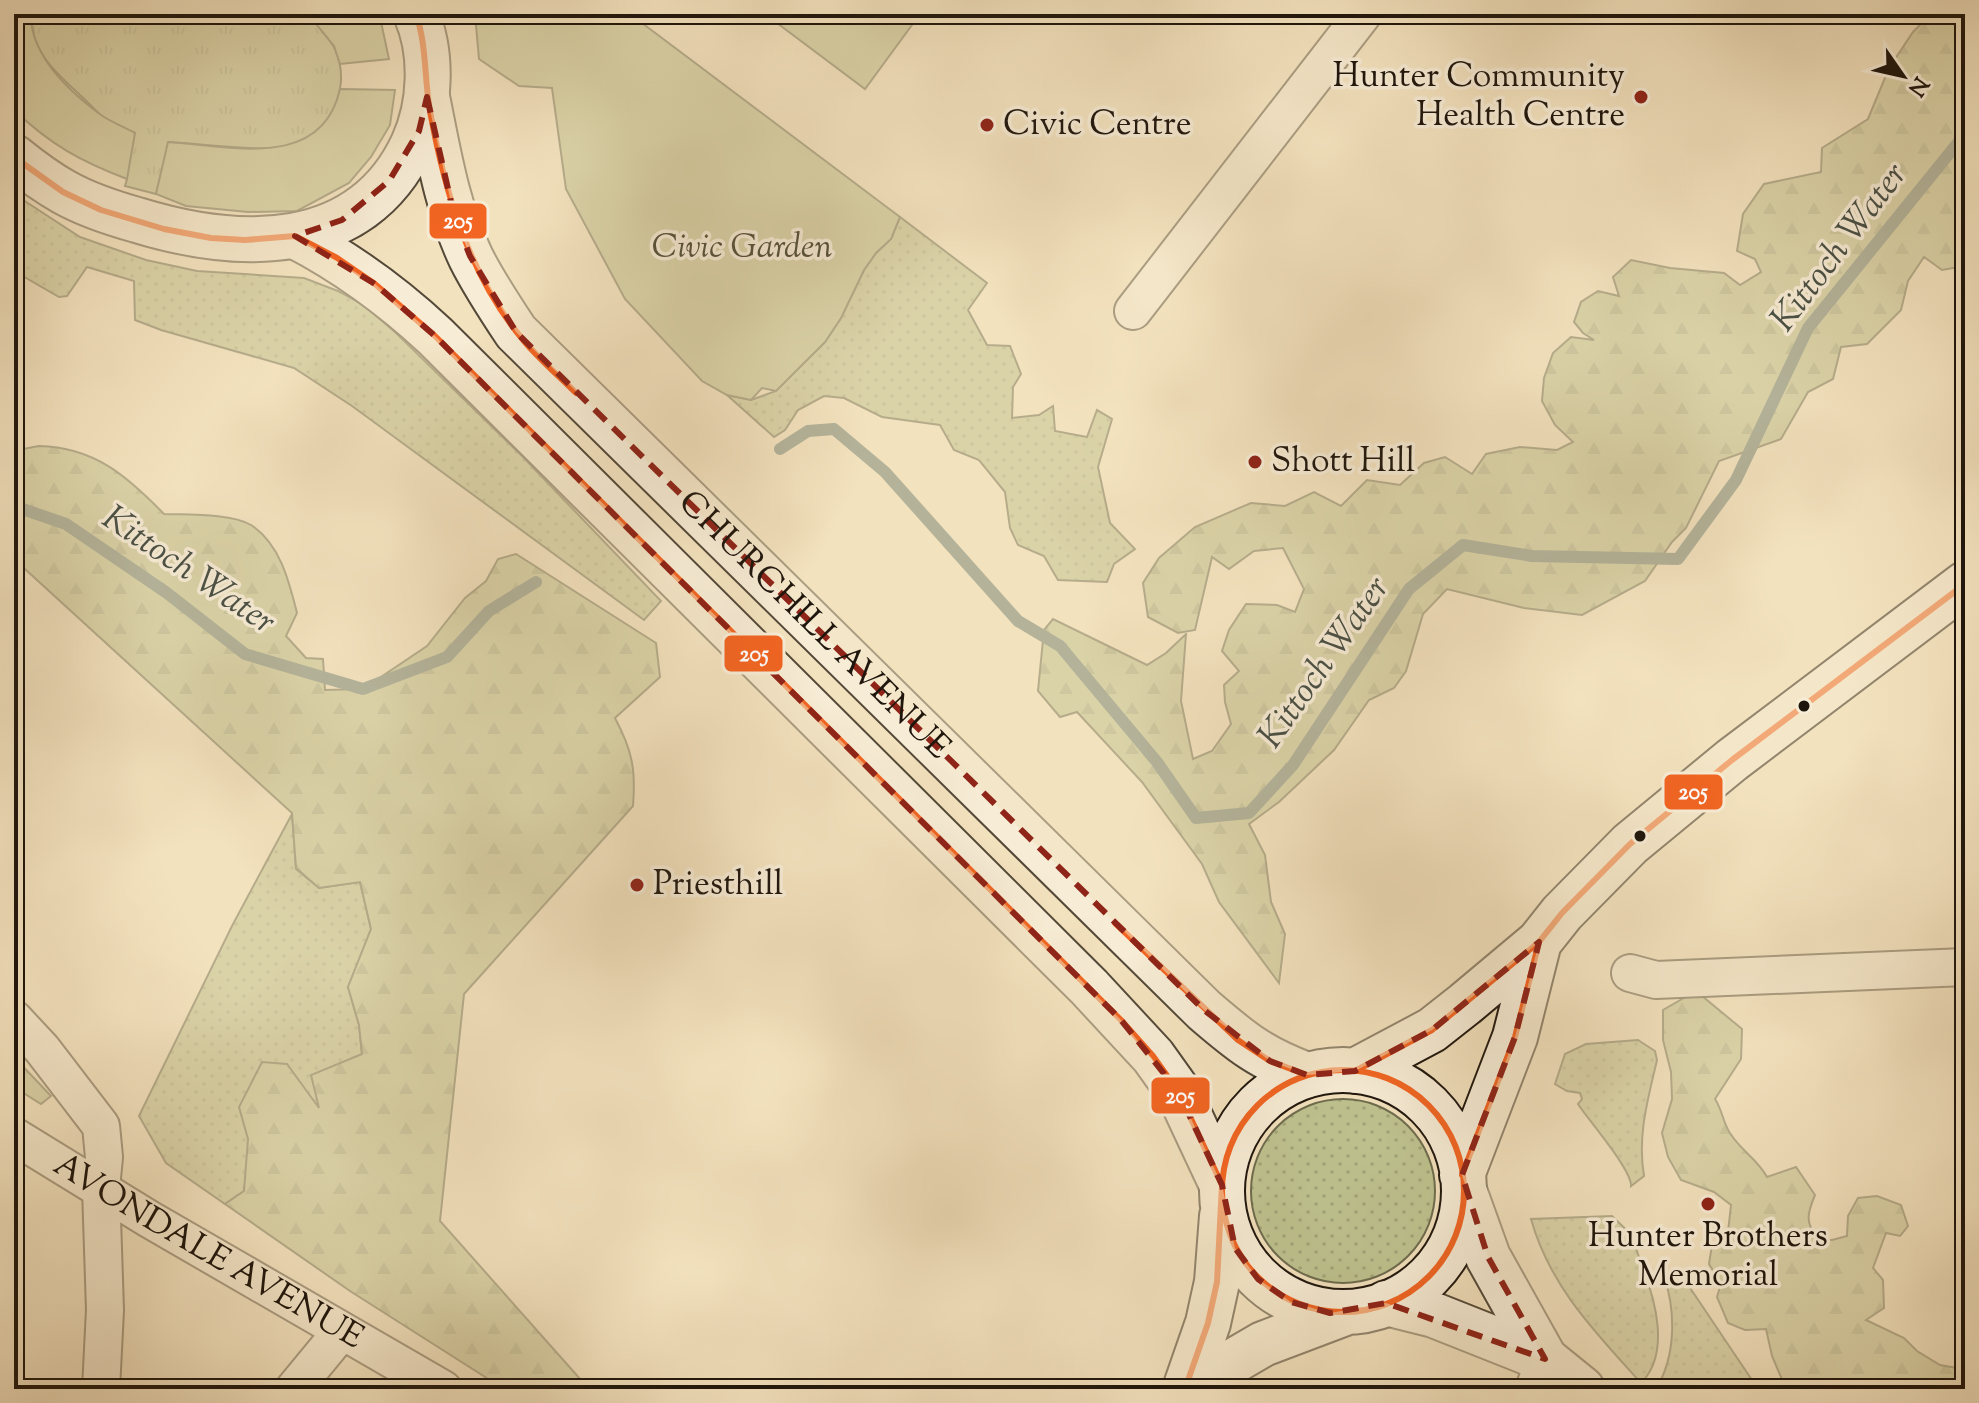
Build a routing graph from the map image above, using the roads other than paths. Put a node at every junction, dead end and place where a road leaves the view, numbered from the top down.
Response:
1 (1363, 14) edge
2 (416, 15) edge
3 (427, 97) junction
4 (14, 157) edge
5 (295, 236) junction
6 (1133, 311) dead end
7 (1965, 584) edge
8 (1539, 942) junction
9 (1965, 967) edge
10 (1630, 973) dead end
11 (14, 1019) edge
12 (1355, 1071) junction
13 (1307, 1075) junction
14 (14, 1136) edge
15 (1463, 1184) junction
16 (101, 1188) junction
17 (1222, 1198) junction
18 (1368, 1307) junction
19 (341, 1332) junction
20 (1540, 1374) edge
21 (101, 1389) edge
22 (294, 1389) edge
23 (443, 1389) edge
24 (1186, 1389) edge
25 (1582, 1389) edge

1 - 6 street
2 - 3 street
3 - 5 street
3 - 13 street, CHURCHILL AVENUE
4 - 5 street
5 - 17 street, CHURCHILL AVENUE
7 - 8 street
8 - 12 street
8 - 15 street
9 - 10 street
11 - 16 street
12 - 13 street
12 - 15 street
13 - 17 street
14 - 16 street, AVONDALE AVENUE
15 - 18 street
15 - 20 street
16 - 19 street, AVONDALE AVENUE
16 - 21 street
17 - 18 street
17 - 24 street
18 - 20 street
18 - 24 street
19 - 22 street
19 - 23 street, AVONDALE AVENUE
20 - 25 street

